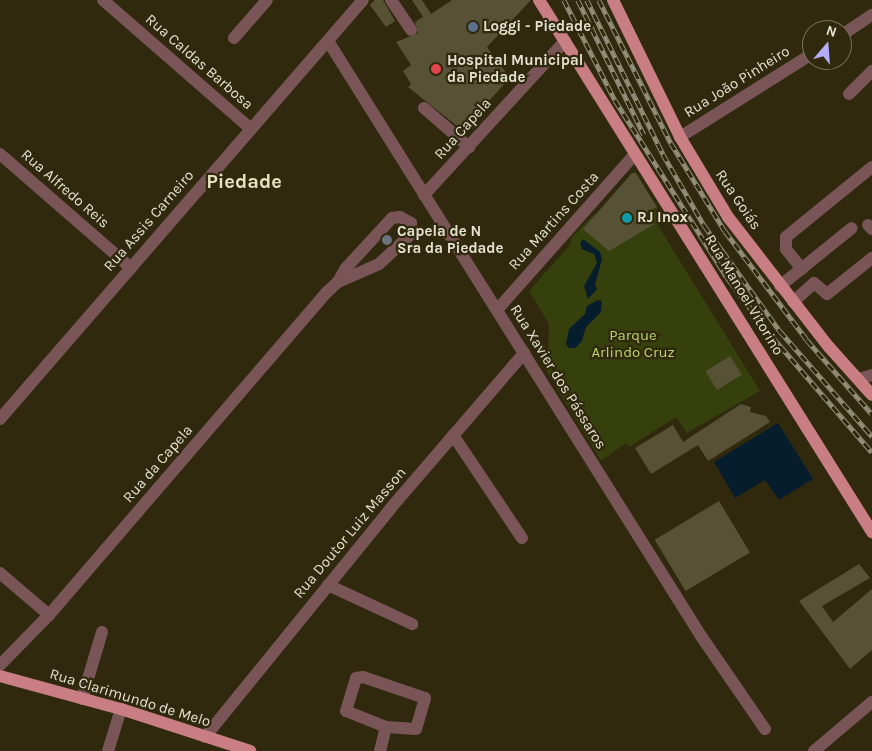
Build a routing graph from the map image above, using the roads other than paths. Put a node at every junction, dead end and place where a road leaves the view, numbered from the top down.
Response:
1 (103, 0) edge
2 (267, 0) edge
3 (391, 0) edge
4 (540, 0) edge
5 (612, 0) edge
6 (360, 1) edge
7 (872, 16) edge
8 (852, 28) edge
9 (411, 30) dead end
10 (234, 38) dead end
11 (328, 41) junction
12 (565, 41) junction
13 (802, 60) edge
14 (872, 71) edge
15 (849, 94) dead end
16 (424, 108) dead end
17 (251, 129) junction
18 (680, 137) junction
19 (468, 148) junction
20 (0, 154) edge
21 (635, 154) junction
22 (872, 167) edge
23 (424, 195) junction
24 (852, 228) dead end
25 (872, 258) edge
26 (131, 268) junction
27 (802, 269) junction
28 (338, 282) junction
29 (780, 286) junction
30 (794, 302) junction
31 (497, 310) junction
32 (524, 353) junction
33 (872, 375) edge
34 (859, 379) junction
35 (871, 390) edge
36 (0, 419) edge
37 (453, 435) junction
38 (872, 532) edge
39 (522, 538) dead end
40 (0, 573) edge
41 (328, 584) junction
42 (49, 615) junction
43 (412, 624) dead end
44 (102, 632) dead end
45 (0, 665) edge
46 (0, 676) edge
47 (82, 699) junction
48 (872, 702) edge
49 (121, 709) junction
50 (386, 727) junction
51 (765, 729) dead end
52 (205, 738) junction
53 (108, 751) edge
54 (250, 751) edge
55 (380, 751) edge
56 (814, 751) edge

1 - 17 street, Rua Caldas Barbosa
2 - 10 street
3 - 9 street
4 - 12 main road, Rua Manoel Vitorino
5 - 18 main road, Rua Goiás
6 - 11 street, Rua Assis Carneiro
7 - 8 street
11 - 17 street, Rua Assis Carneiro
11 - 23 street, Rua Xavier dos Pássaros
12 - 19 street, Rua Capela
12 - 21 main road, Rua Manoel Vitorino
13 - 18 street, Rua João Pinheiro
14 - 15 street
16 - 19 street
17 - 26 street, Rua Assis Carneiro
18 - 29 main road, Rua Goiás
19 - 23 street, Rua Capela
20 - 26 street, Rua Alfredo Reis
21 - 31 street, Rua Martins Costa
21 - 38 main road, Rua Manoel Vitorino
22 - 27 street
23 - 31 street, Rua Xavier dos Pássaros
24 - 27 street
25 - 30 street
26 - 36 street, Rua Assis Carneiro
27 - 29 street
28 - 28 street, Rua da Capela
28 - 42 street, Rua da Capela
29 - 30 main road, Rua Goiás
30 - 34 main road, Rua Goiás
31 - 32 street, Rua Xavier dos Pássaros
32 - 37 street, Rua Doutor Luiz Masson
32 - 51 street, Rua Xavier dos Pássaros
33 - 34 street
34 - 35 main road, Rua Goiás
37 - 39 street
37 - 41 street, Rua Doutor Luiz Masson
40 - 42 street
41 - 43 street
41 - 52 street, Rua Doutor Luiz Masson
42 - 45 street, Rua da Capela
44 - 47 street
46 - 47 main road, Rua Clarimundo de Melo
47 - 49 main road, Rua Clarimundo de Melo
48 - 56 street
49 - 52 main road, Rua Clarimundo de Melo
49 - 53 street
50 - 50 street
50 - 55 street
52 - 54 main road, Rua Clarimundo de Melo

